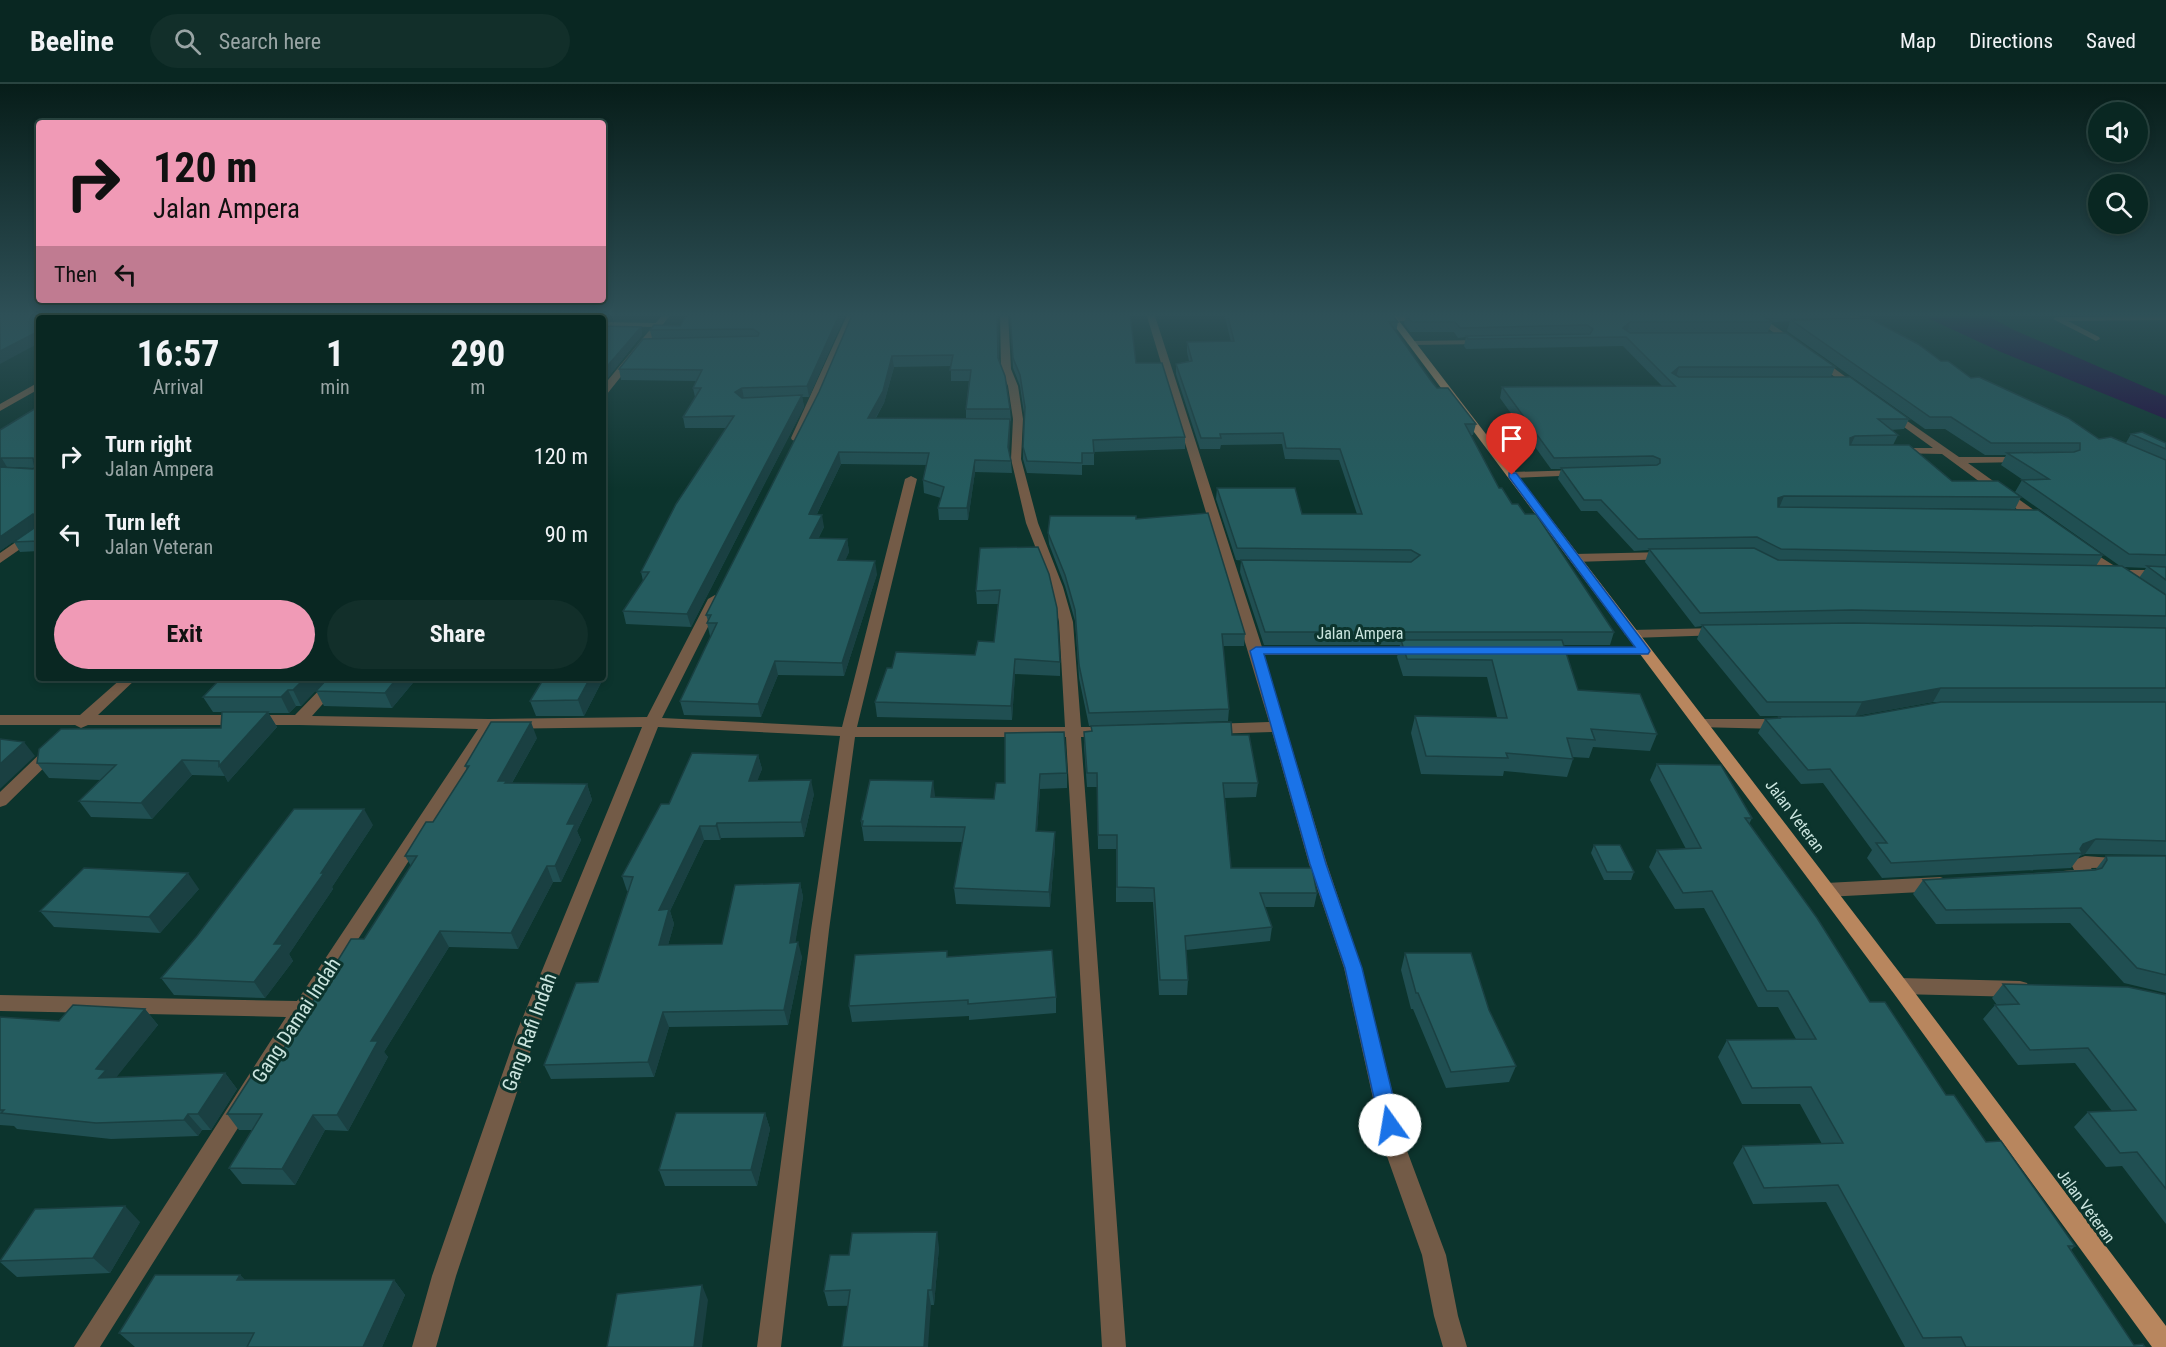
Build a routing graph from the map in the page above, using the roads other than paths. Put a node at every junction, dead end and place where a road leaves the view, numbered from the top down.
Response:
1 (619, 372) edge
2 (823, 372) edge
3 (1007, 372) edge
4 (1170, 372) edge
5 (1433, 372) edge
6 (1835, 372) edge
7 (1825, 382) edge
8 (1848, 382) junction
9 (36, 387) edge
10 (606, 388) edge
11 (0, 408) edge
12 (1886, 451) edge
13 (1944, 451) junction
14 (788, 455) edge
15 (2034, 459) edge
16 (1957, 460) junction
17 (1592, 473) edge
18 (1512, 475) junction
19 (911, 479) dead end
20 (2010, 515) edge
21 (2033, 515) junction
22 (2052, 528) edge
23 (36, 533) edge
24 (2071, 541) edge
25 (1675, 556) edge
26 (1574, 558) junction
27 (0, 559) edge
28 (2094, 573) edge
29 (2118, 574) junction
30 (2166, 574) edge
31 (2137, 587) edge
32 (719, 592) edge
33 (1726, 632) edge
34 (1631, 634) junction
35 (1256, 651) junction
36 (1432, 651) edge
37 (1526, 651) edge
38 (1644, 651) junction
39 (127, 681) edge
40 (336, 681) edge
41 (85, 719) junction
42 (0, 720) edge
43 (299, 720) junction
44 (652, 722) junction
45 (489, 724) junction
46 (1701, 724) junction
47 (1796, 724) edge
48 (1277, 727) junction
49 (1193, 729) edge
50 (1122, 731) edge
51 (848, 732) junction
52 (1074, 733) junction
53 (0, 801) edge
54 (2141, 863) edge
55 (2048, 878) edge
56 (1954, 883) edge
57 (1826, 890) junction
58 (1899, 986) junction
59 (2037, 990) edge
60 (0, 1003) edge
61 (302, 1009) junction
62 (2166, 1346) edge
63 (86, 1347) edge
64 (424, 1347) edge
65 (769, 1347) edge
66 (1114, 1347) edge
67 (1455, 1347) edge

1 - 10 street
2 - 14 street
3 - 52 street
4 - 35 street
5 - 18 main road, Jalan Veteran
6 - 8 street
7 - 8 street
8 - 13 street
9 - 11 street
12 - 13 street
13 - 16 street
15 - 16 street
16 - 21 street
17 - 18 street
18 - 26 main road, Jalan Veteran
19 - 51 street
20 - 21 street
21 - 22 street
23 - 27 street
24 - 29 street
25 - 26 street
26 - 34 main road, Jalan Veteran
28 - 29 street
29 - 30 street
29 - 31 street
32 - 44 street, Gang Rafi Indah
33 - 34 street
34 - 38 main road, Jalan Veteran
35 - 36 street, Jalan Ampera
35 - 48 street
37 - 38 street
38 - 46 main road, Jalan Veteran
39 - 41 street
40 - 43 street
41 - 42 street
41 - 43 street
41 - 53 street
43 - 45 street
44 - 45 street
44 - 51 street
44 - 64 street, Gang Rafi Indah
45 - 61 street, Gang Damai Indah
46 - 47 street
46 - 57 main road, Jalan Veteran
48 - 49 street
48 - 67 street
50 - 52 street
51 - 52 street
51 - 65 street
52 - 66 street
54 - 55 street
56 - 57 street
57 - 58 main road, Jalan Veteran
58 - 59 street
58 - 62 main road, Jalan Veteran
60 - 61 street
61 - 63 street, Gang Damai Indah

